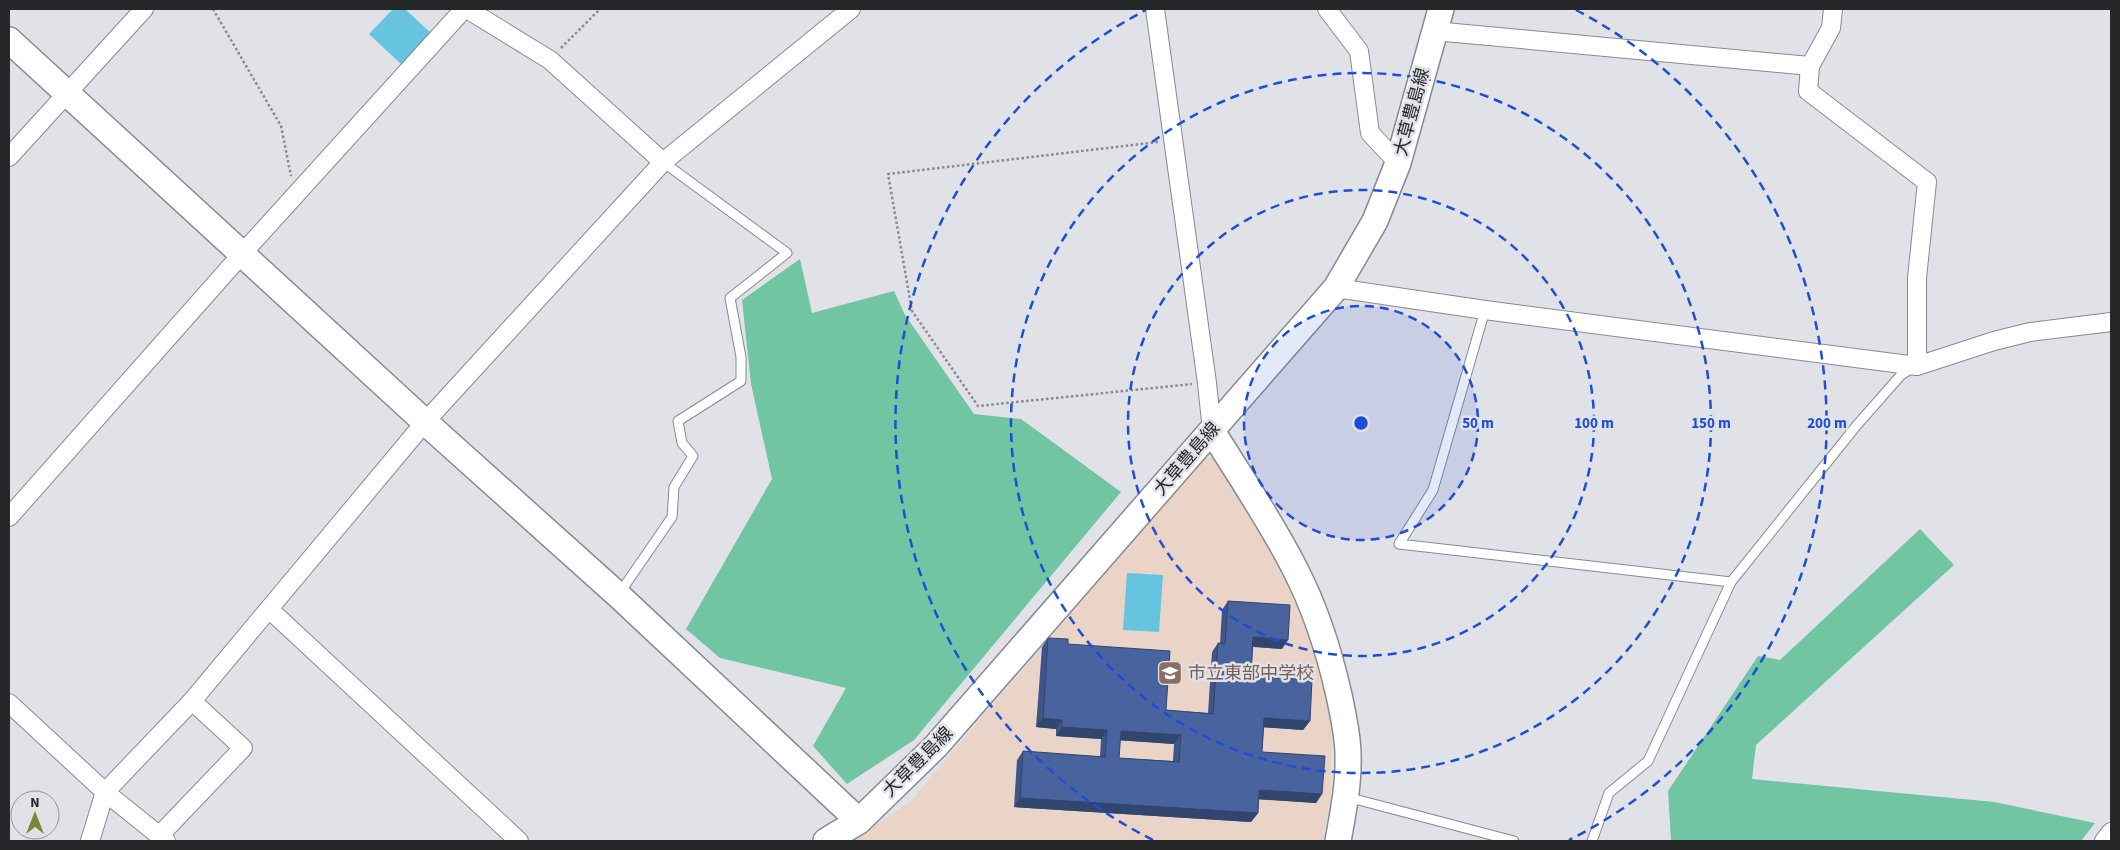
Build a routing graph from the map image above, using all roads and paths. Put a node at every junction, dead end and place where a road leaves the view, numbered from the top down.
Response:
1 (144, 9) edge
2 (213, 9) edge
3 (465, 9) edge
4 (600, 9) edge
5 (851, 9) edge
6 (1155, 9) edge
7 (1328, 9) edge
8 (1834, 9) edge
9 (1437, 20) edge
10 (9, 40) edge
11 (550, 60) junction
12 (1810, 66) junction
13 (68, 94) junction
14 (1172, 140) junction
15 (9, 157) edge
16 (663, 162) junction
17 (1398, 163) junction
18 (304, 187) junction
19 (241, 254) junction
20 (1336, 288) junction
21 (1485, 310) junction
22 (2111, 322) edge
23 (1917, 366) junction
24 (1207, 382) junction
25 (425, 422) junction
26 (1212, 431) junction
27 (9, 518) edge
28 (1731, 582) junction
29 (618, 595) junction
30 (270, 610) junction
31 (192, 701) junction
32 (9, 703) edge
33 (105, 792) junction
34 (1346, 796) junction
35 (858, 820) junction
36 (2111, 832) edge
37 (163, 838) edge
38 (90, 841) edge
39 (519, 841) edge
40 (826, 841) edge
41 (1338, 841) edge
42 (1514, 841) edge
43 (1592, 841) edge
44 (2104, 841) edge

1 - 13 street
2 - 18 path
3 - 11 street
3 - 18 street
4 - 11 path
5 - 16 street
6 - 14 street
7 - 17 street
8 - 12 street
9 - 12 street
9 - 17 street, 大草豊島線
10 - 13 street
11 - 16 street
12 - 23 street
13 - 15 street
13 - 19 street
14 - 24 street
14 - 24 path
16 - 25 street
16 - 29 lane
17 - 20 street, 大草豊島線
18 - 19 street
19 - 25 street
19 - 27 street
20 - 21 street
20 - 26 street, 大草豊島線
21 - 23 street
21 - 28 lane
22 - 23 street
23 - 28 lane
24 - 26 street
25 - 29 street
25 - 30 street
26 - 34 street
26 - 35 street, 大草豊島線
28 - 43 lane
29 - 35 street
30 - 31 street
30 - 39 street
31 - 33 street
31 - 37 street
32 - 33 street
33 - 37 street
33 - 38 street
34 - 41 street
34 - 42 lane
35 - 40 street, 大草豊島線
36 - 44 street

